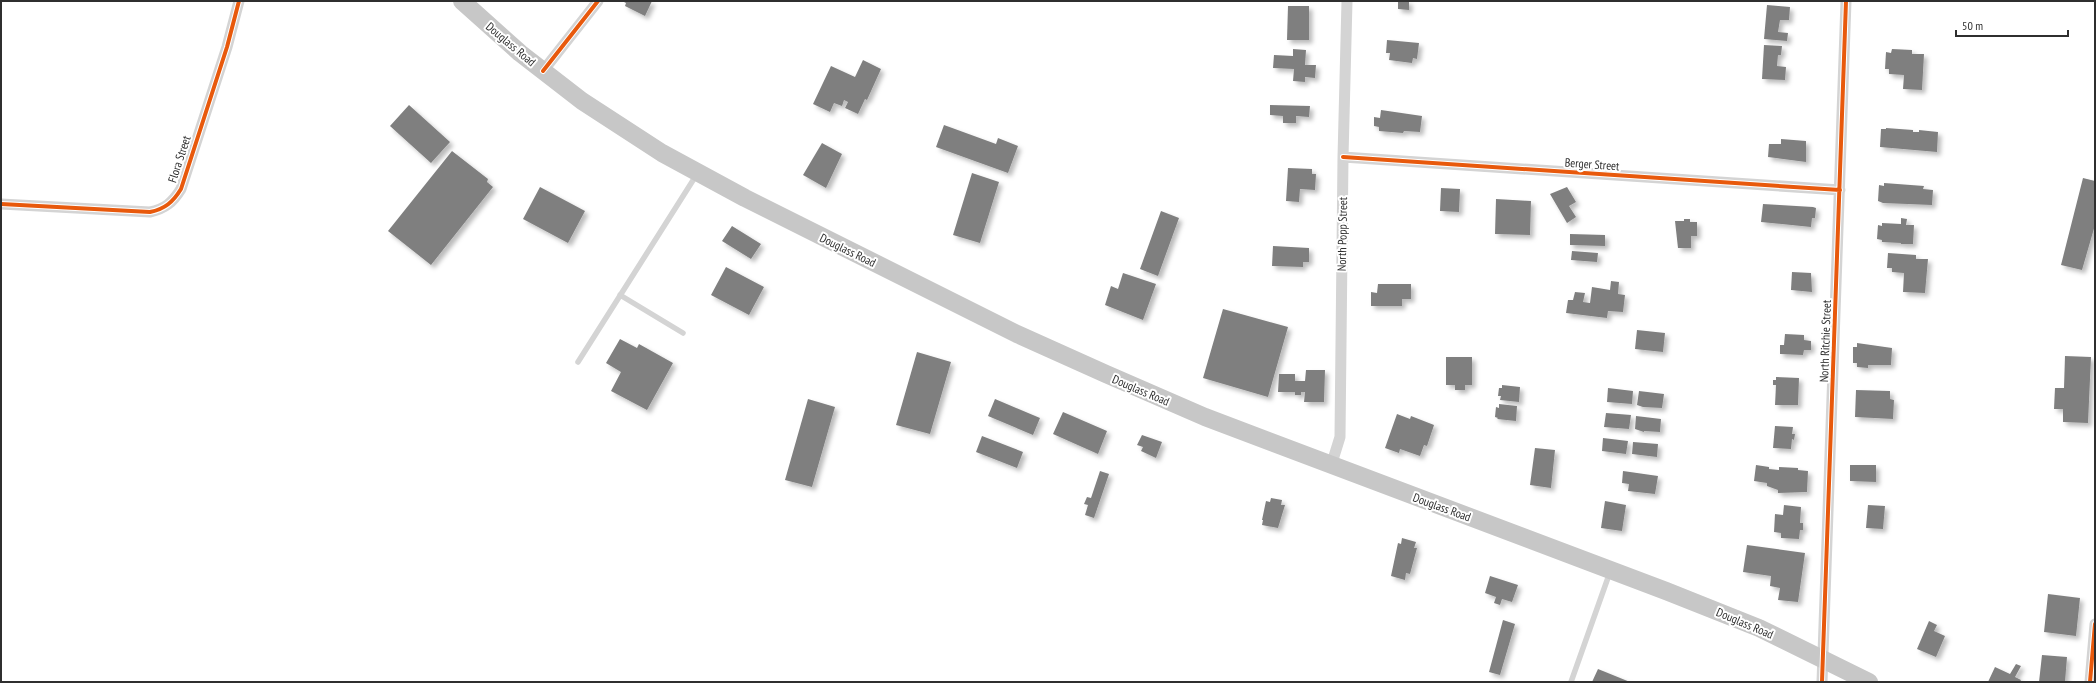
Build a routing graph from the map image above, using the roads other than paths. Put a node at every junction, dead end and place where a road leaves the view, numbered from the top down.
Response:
1 (239, 1) edge
2 (462, 1) edge
3 (598, 1) edge
4 (1347, 1) edge
5 (1846, 1) edge
6 (543, 71) junction
7 (1342, 157) junction
8 (697, 174) junction
9 (1840, 190) junction
10 (1, 204) edge
11 (620, 295) junction
12 (683, 333) dead end
13 (578, 362) dead end
14 (1331, 466) junction
15 (1610, 570) junction
16 (2095, 624) edge
17 (1824, 658) junction
18 (1571, 682) edge
19 (1822, 682) edge
20 (1869, 682) edge
21 (2090, 682) edge

1 - 10 street, Flora Street
2 - 6 main road, Douglass Road
3 - 6 street
4 - 7 street, North Popp Street
5 - 9 street, North Ritchie Street
6 - 8 main road, Douglass Road
7 - 9 street, Berger Street
7 - 14 street, North Popp Street
8 - 11 lane
8 - 14 main road, Douglass Road
9 - 17 street, North Ritchie Street
11 - 12 lane
11 - 13 lane
14 - 15 main road, Douglass Road
15 - 17 main road, Douglass Road
15 - 18 lane
16 - 21 street
17 - 19 street, North Ritchie Street
17 - 20 main road, Douglass Road

